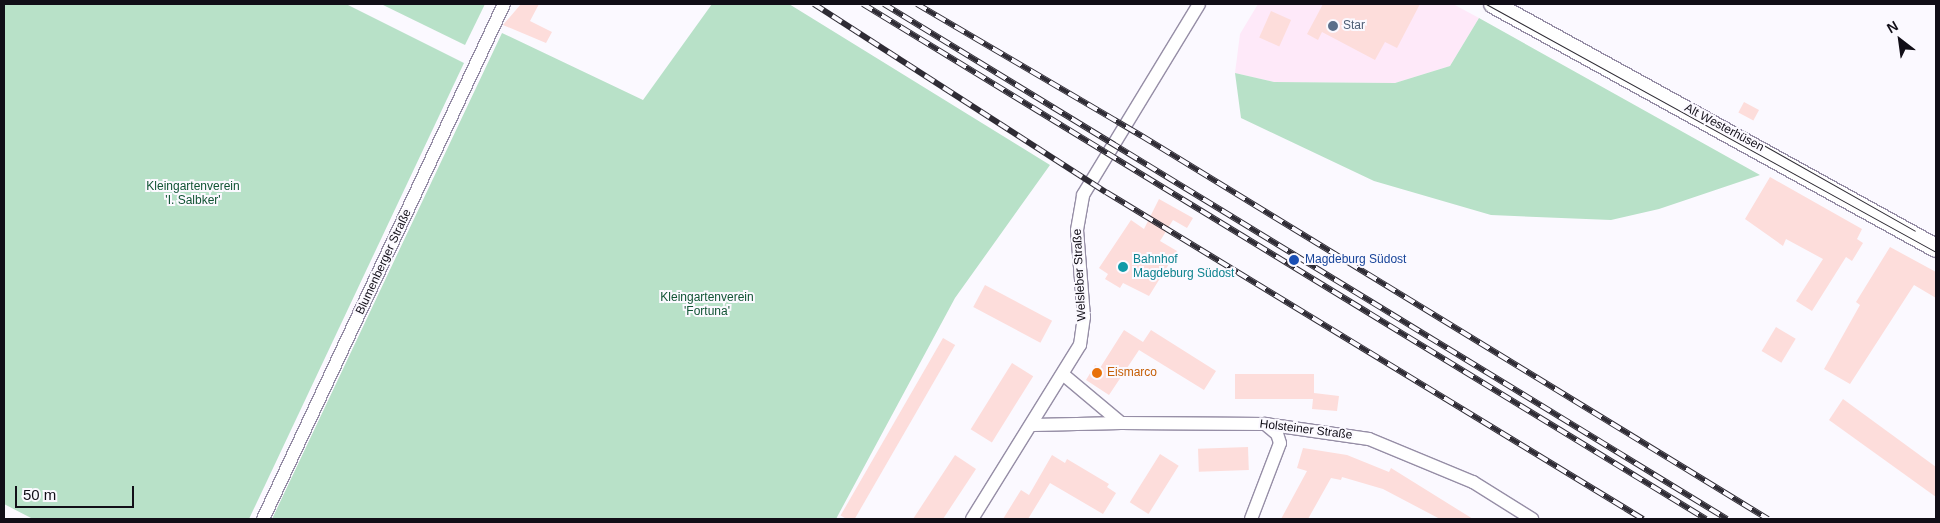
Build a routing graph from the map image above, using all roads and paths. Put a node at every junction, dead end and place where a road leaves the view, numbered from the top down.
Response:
1 (504, 4) edge
2 (1199, 4) edge
3 (1493, 4) edge
4 (1936, 248) edge
5 (1065, 376) junction
6 (1121, 423) junction
7 (1266, 424) junction
8 (1033, 425) junction
9 (263, 519) edge
10 (972, 519) edge
11 (1251, 519) edge
12 (1532, 519) edge

1 - 9 street, Blumenberger Straße
2 - 5 street, Welsleber Straße
3 - 4 main road, Alt Westerhüsen
5 - 6 street
5 - 8 street, Welsleber Straße
6 - 7 street, Holsteiner Straße
6 - 8 street, Holsteiner Straße
7 - 11 street
7 - 12 street, Holsteiner Straße
8 - 10 street, Welsleber Straße

